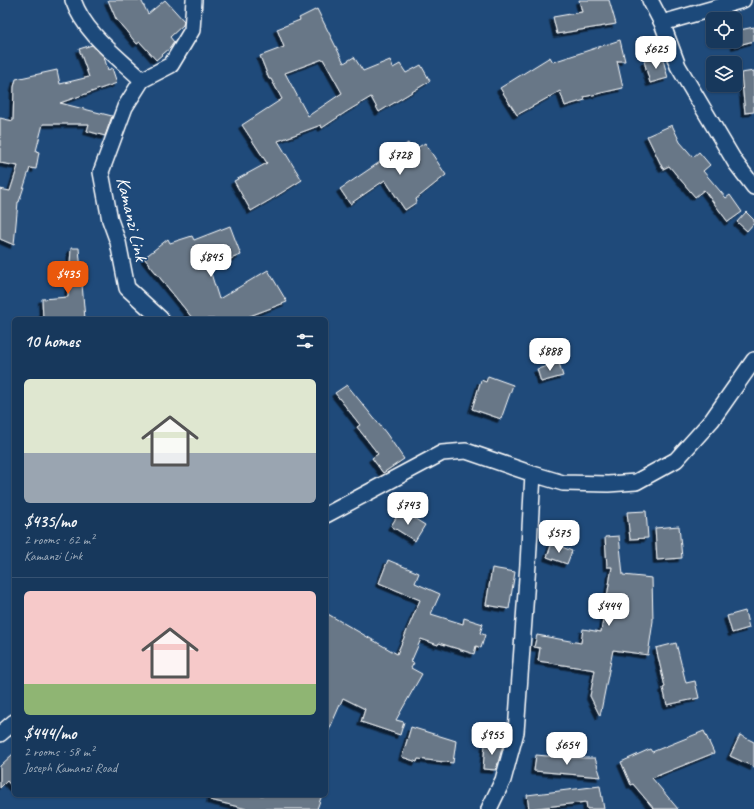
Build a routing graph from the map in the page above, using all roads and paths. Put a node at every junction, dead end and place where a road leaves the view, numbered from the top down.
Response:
1 (73, 0) edge
2 (194, 0) edge
3 (650, 0) edge
4 (743, 0) edge
5 (662, 23) junction
6 (142, 80) junction
7 (754, 186) edge
8 (160, 317) edge
9 (754, 360) edge
10 (533, 474) junction
11 (328, 515) edge
12 (12, 724) edge
13 (0, 734) edge
14 (489, 809) edge

1 - 6 street
2 - 6 street
3 - 5 street
4 - 5 street
5 - 7 street
6 - 8 street, Kamanzi Link
9 - 10 street
10 - 11 street
10 - 14 street
12 - 13 street

